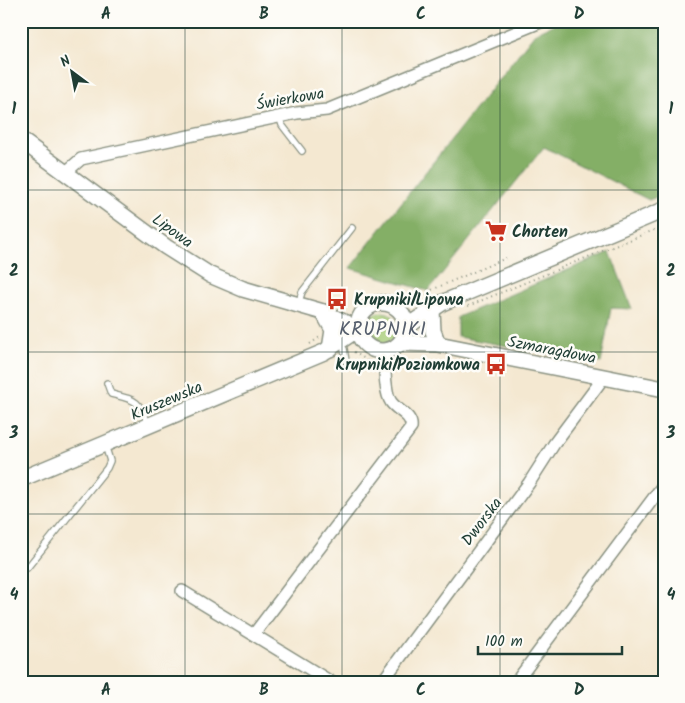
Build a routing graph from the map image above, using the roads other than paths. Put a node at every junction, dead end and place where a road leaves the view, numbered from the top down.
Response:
1 (543, 21) edge
2 (279, 116) junction
3 (21, 140) edge
4 (302, 151) dead end
5 (65, 172) junction
6 (664, 210) edge
7 (352, 228) dead end
8 (298, 305) junction
9 (406, 306) junction
10 (437, 306) junction
11 (364, 311) junction
12 (323, 312) junction
13 (406, 327) junction
14 (358, 329) junction
15 (436, 343) junction
16 (406, 347) junction
17 (344, 351) junction
18 (384, 351) junction
19 (604, 377) junction
20 (107, 383) dead end
21 (664, 389) edge
22 (149, 426) junction
23 (105, 444) junction
24 (21, 479) edge
25 (664, 484) edge
26 (27, 568) dead end
27 (182, 591) dead end
28 (254, 634) junction
29 (331, 682) edge
30 (382, 682) edge
31 (516, 682) edge

1 - 2 street, Świerkowa
2 - 4 lane
2 - 5 street, Świerkowa
3 - 5 street, Lipowa
5 - 8 street, Lipowa
6 - 10 street
7 - 8 lane
8 - 12 street, Lipowa
9 - 10 street
9 - 11 street
9 - 13 street
10 - 13 street
10 - 15 street
11 - 12 street, Lipowa
11 - 14 street
12 - 14 street, Lipowa
12 - 17 street
13 - 15 street, Szmaragdowa
13 - 16 street
14 - 17 street
14 - 17 street, Kruszewska
15 - 16 street, Szmaragdowa
15 - 19 street, Szmaragdowa
16 - 18 street
17 - 18 street
17 - 22 street, Kruszewska
18 - 28 street
19 - 21 street, Szmaragdowa
19 - 30 street, Dworska
20 - 22 lane
22 - 23 street, Kruszewska
23 - 24 street, Kruszewska
23 - 26 lane
25 - 31 street
27 - 28 street
28 - 29 street

